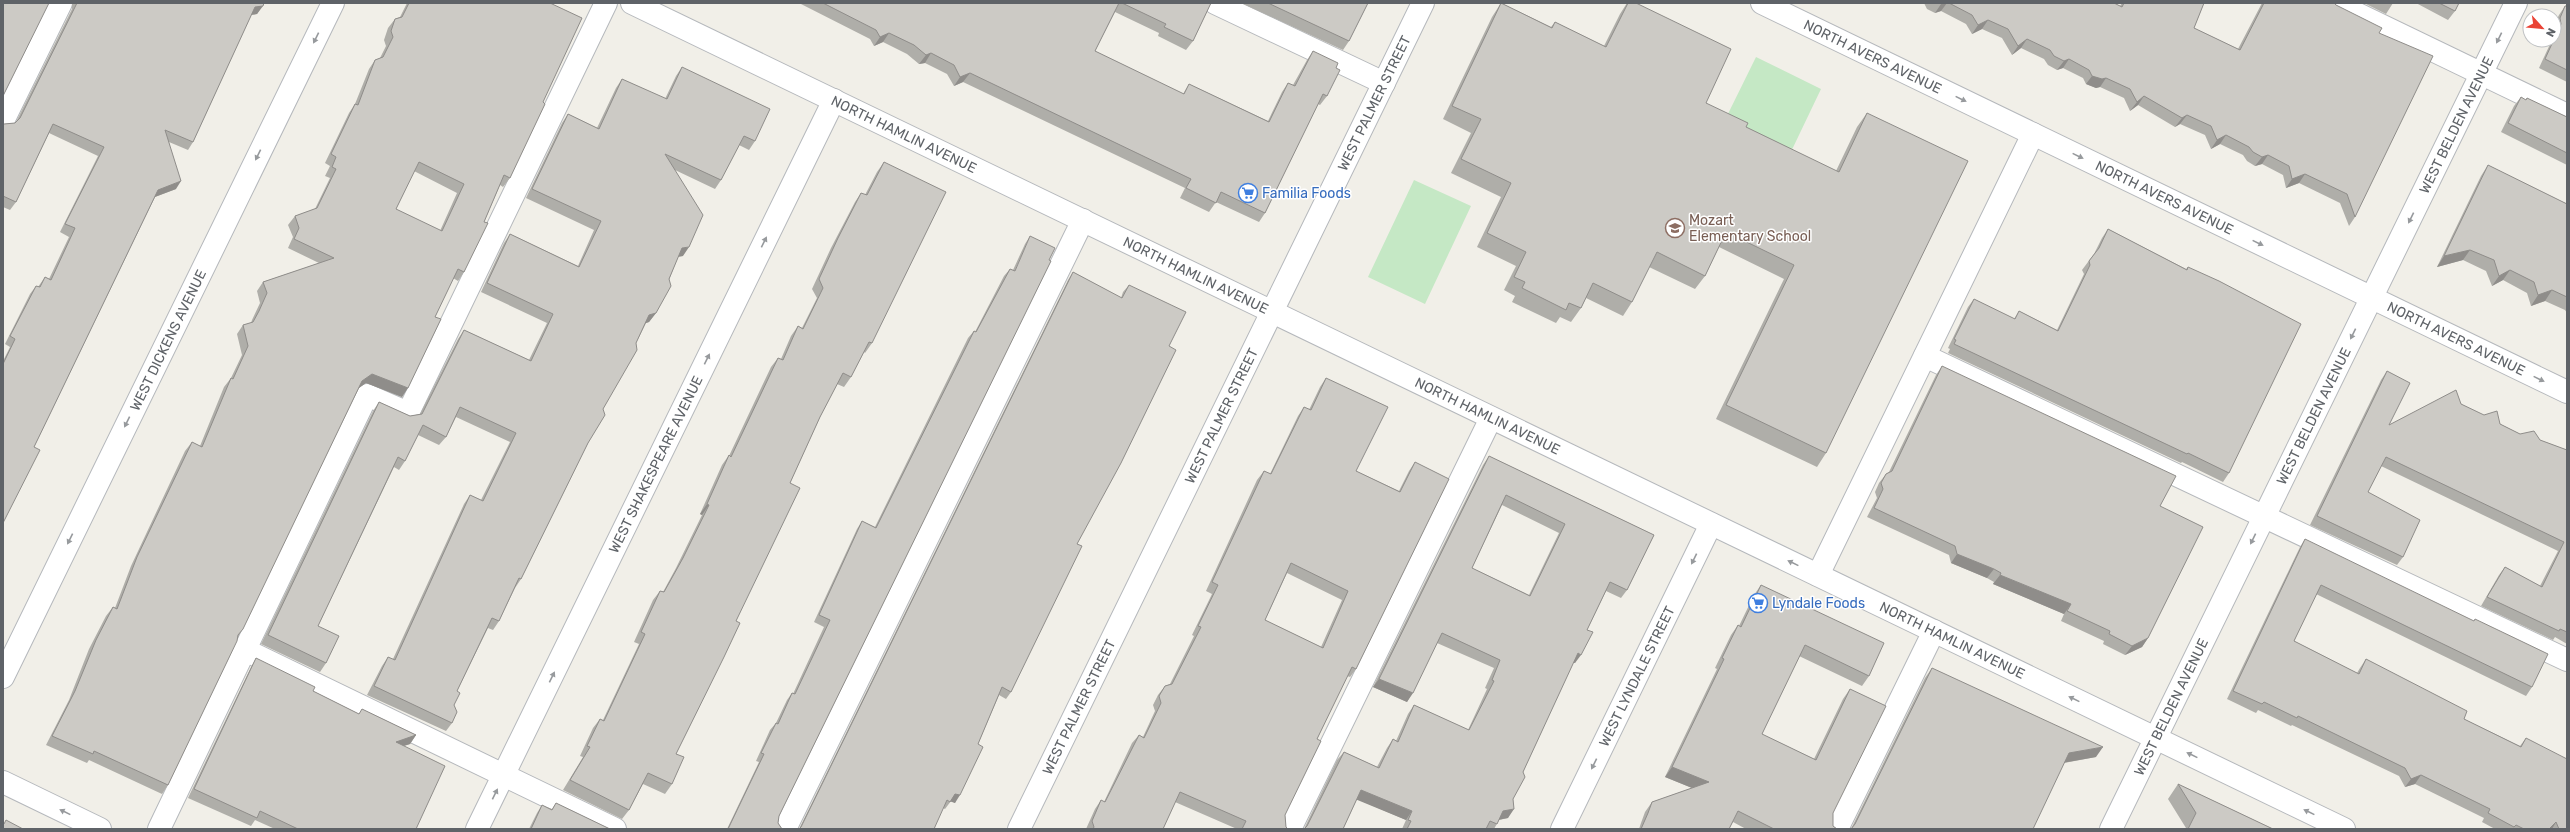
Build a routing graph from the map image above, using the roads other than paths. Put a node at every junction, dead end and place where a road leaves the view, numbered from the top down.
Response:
1 (61, 3) edge
2 (333, 3) edge
3 (606, 3) edge
4 (632, 3) edge
5 (1215, 3) edge
6 (1423, 3) edge
7 (1762, 3) edge
8 (2334, 3) edge
9 (2516, 3) edge
10 (2481, 74) junction
11 (1384, 83) junction
12 (834, 100) junction
13 (2567, 116) edge
14 (3, 121) edge
15 (2033, 134) junction
16 (1083, 220) junction
17 (2371, 298) junction
18 (1272, 312) junction
19 (1925, 356) junction
20 (2567, 392) edge
21 (1491, 418) junction
22 (2264, 516) junction
23 (1711, 524) junction
24 (1818, 575) junction
25 (1934, 631) junction
26 (243, 649) junction
27 (2567, 660) edge
28 (3, 677) edge
29 (2156, 738) junction
30 (504, 775) junction
31 (3, 782) edge
32 (100, 829) edge
33 (159, 829) edge
34 (477, 829) edge
35 (615, 829) edge
36 (785, 829) edge
37 (1019, 829) edge
38 (1290, 829) edge
39 (1562, 829) edge
40 (1837, 829) edge
41 (2111, 829) edge
42 (2344, 829) edge

1 - 14 street
2 -> 28 street, WEST DICKENS AVENUE
3 - 26 street
4 - 12 street, NORTH HAMLIN AVENUE
5 - 11 street
6 - 11 street, WEST PALMER STREET
7 -> 15 street, NORTH AVERS AVENUE
8 - 10 street
9 -> 10 street, WEST BELDEN AVENUE
10 - 13 street
10 -> 17 street, WEST BELDEN AVENUE
11 - 18 street, WEST PALMER STREET
12 - 16 street, NORTH HAMLIN AVENUE
30 -> 12 street, WEST SHAKESPEARE AVENUE
15 -> 17 street, NORTH AVERS AVENUE
15 - 19 street
16 - 18 street, NORTH HAMLIN AVENUE
16 - 36 street
17 -> 20 street, NORTH AVERS AVENUE
17 -> 22 street, WEST BELDEN AVENUE
18 - 21 street, NORTH HAMLIN AVENUE
18 - 37 street, WEST PALMER STREET
19 - 22 street
19 - 24 street
21 - 23 street, NORTH HAMLIN AVENUE
21 - 38 street
22 - 27 street
22 -> 29 street, WEST BELDEN AVENUE
24 -> 23 street, NORTH HAMLIN AVENUE
23 -> 39 street, WEST LYNDALE STREET
24 - 25 street, NORTH HAMLIN AVENUE
29 -> 25 street, NORTH HAMLIN AVENUE
25 - 40 street
26 - 30 street
26 - 33 street
29 - 41 street, WEST BELDEN AVENUE
42 -> 29 street, NORTH HAMLIN AVENUE
34 -> 30 street, WEST SHAKESPEARE AVENUE
30 - 35 street
32 -> 31 street

